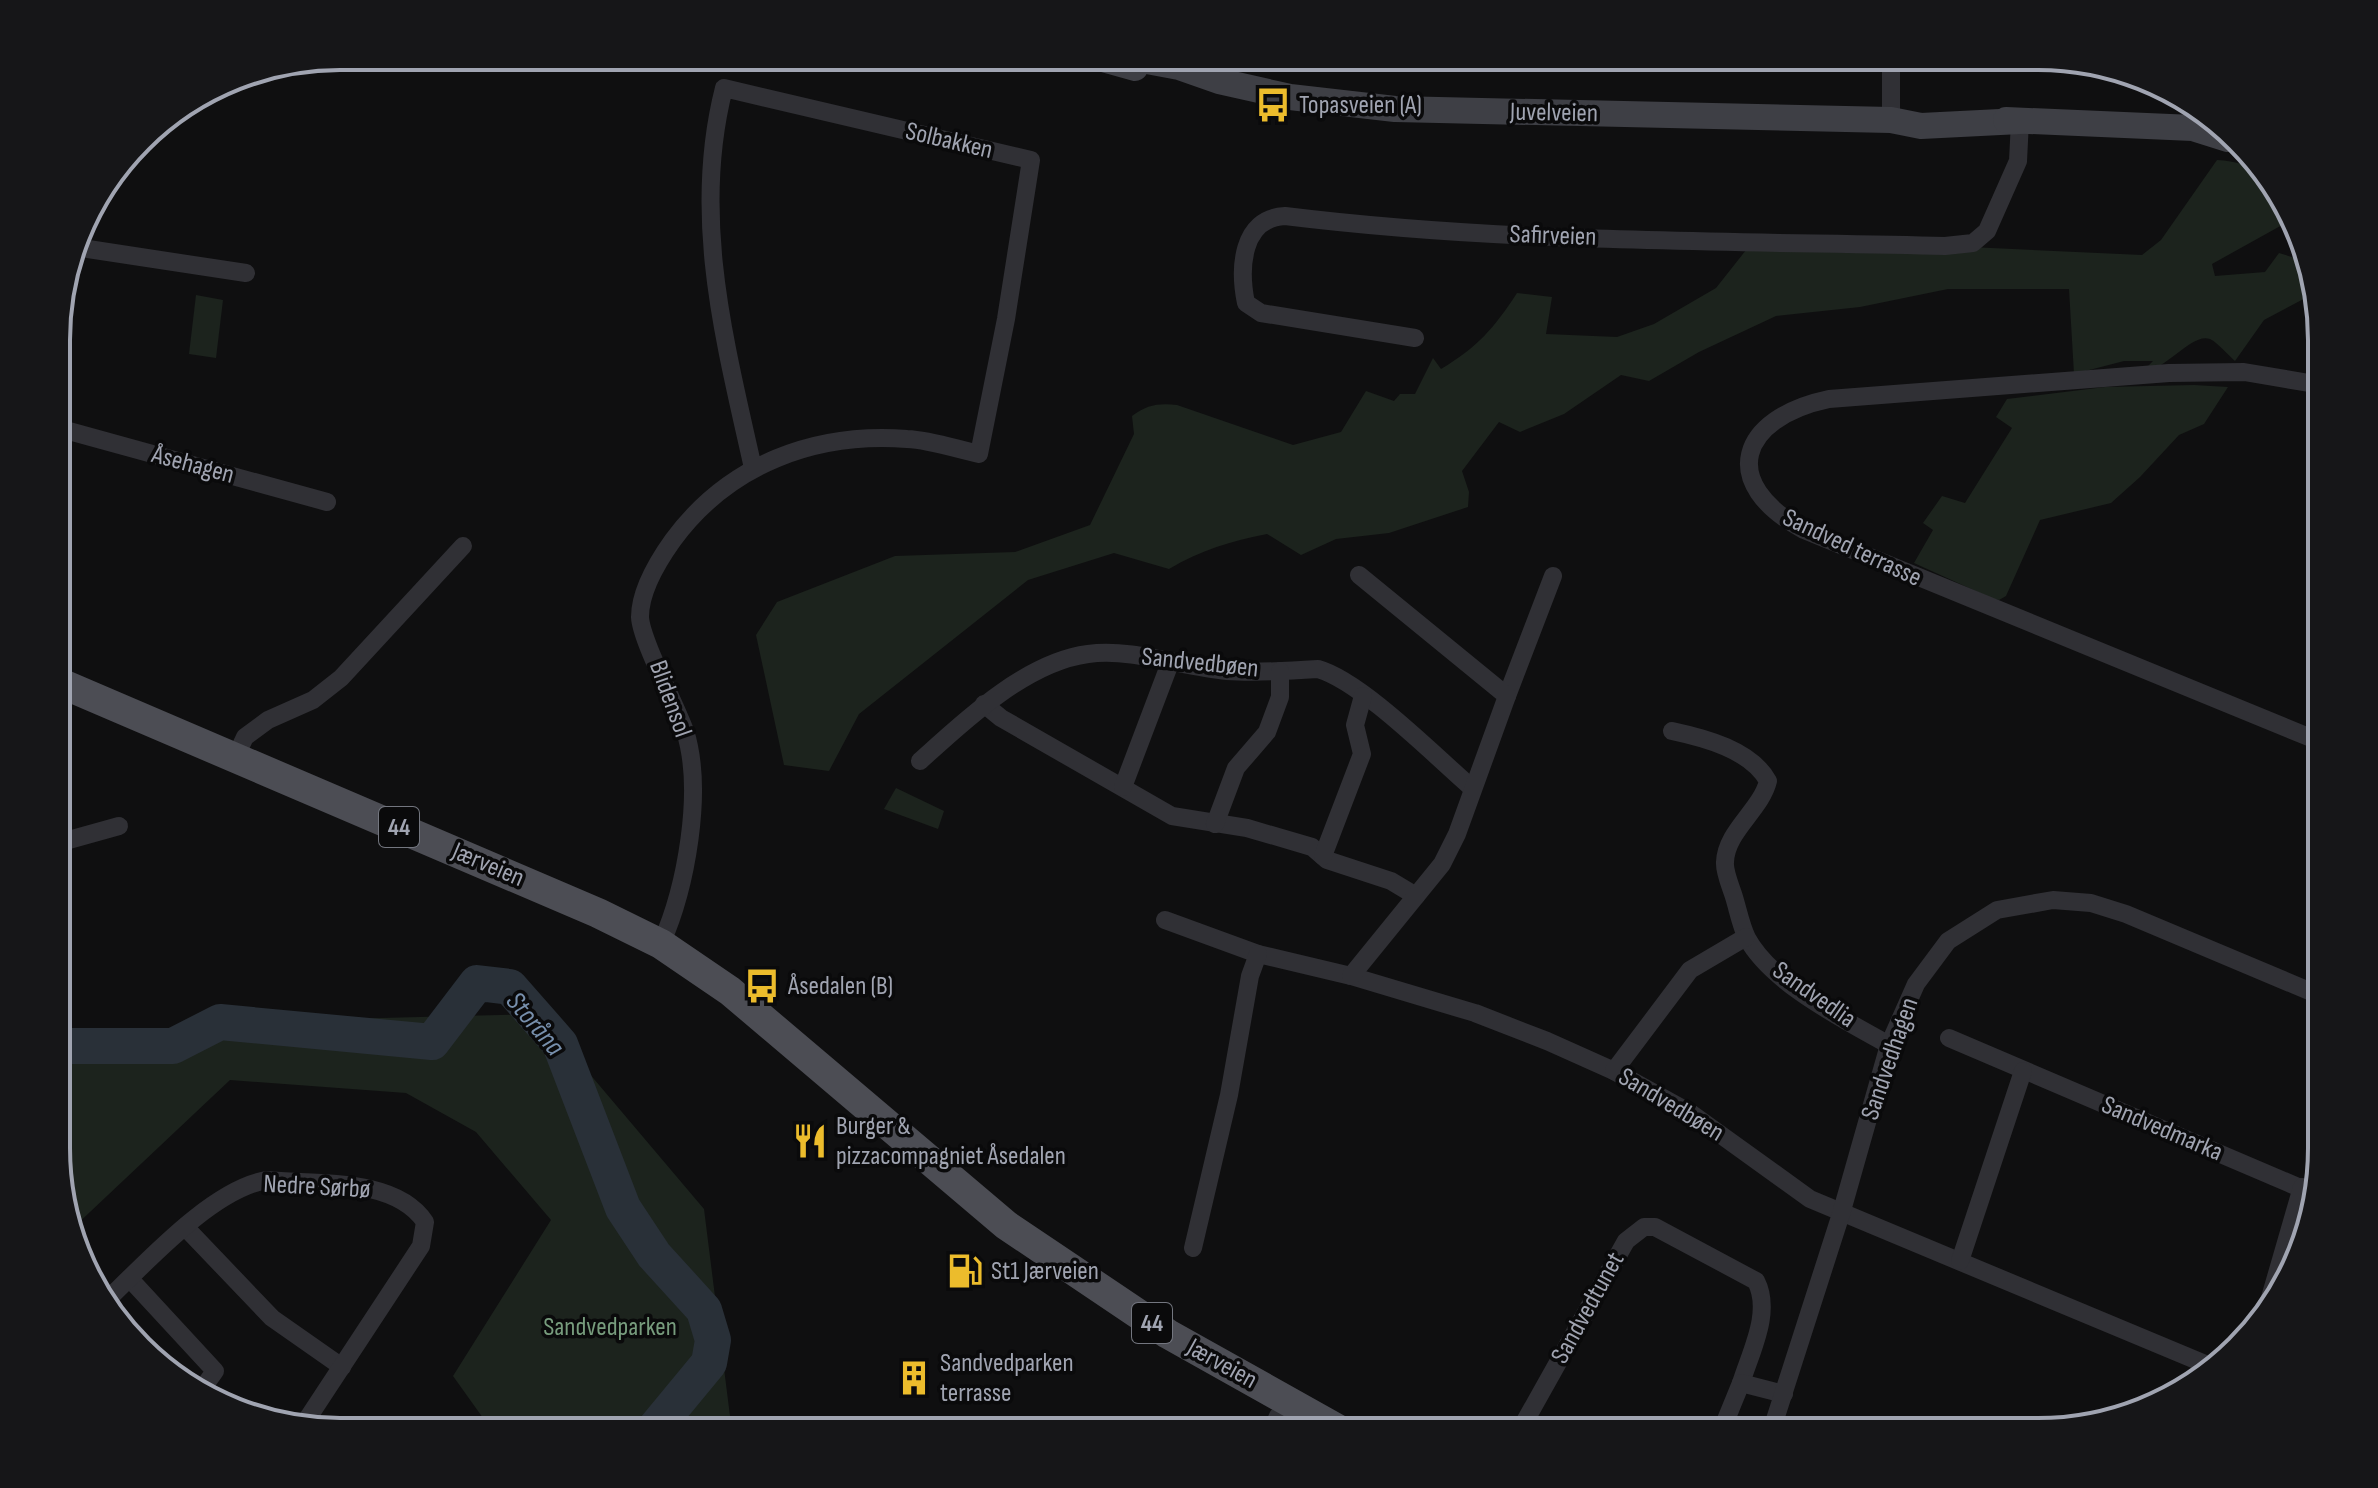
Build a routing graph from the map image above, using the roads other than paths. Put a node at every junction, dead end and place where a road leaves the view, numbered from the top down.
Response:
1 (1189, 70) edge
2 (1891, 70) edge
3 (1145, 71) edge
4 (1219, 81) junction
5 (1891, 120) junction
6 (2020, 121) junction
7 (2219, 140) edge
8 (86, 249) edge
9 (246, 273) dead end
10 (1415, 338) dead end
11 (2307, 383) edge
12 (70, 431) edge
13 (753, 468) junction
14 (327, 502) dead end
15 (463, 546) dead end
16 (665, 551) joint
17 (1359, 575) dead end
18 (1553, 576) dead end
19 (1170, 663) junction
20 (1280, 671) junction
21 (70, 687) edge
22 (1363, 696) junction
23 (1507, 696) junction
24 (984, 704) junction
25 (1672, 731) dead end
26 (2307, 736) edge
27 (236, 756) junction
28 (920, 761) dead end
29 (1123, 787) junction
30 (1472, 788) junction
31 (1215, 824) junction
32 (119, 826) dead end
33 (70, 840) edge
34 (1323, 856) junction
35 (1416, 896) junction
36 (1165, 920) dead end
37 (1746, 937) junction
38 (661, 944) junction
39 (1258, 954) junction
40 (1351, 976) junction
41 (2307, 990) edge
42 (1949, 1038) dead end
43 (1889, 1045) junction
44 (1614, 1071) junction
45 (2023, 1071) junction
46 (2304, 1189) edge
47 (2302, 1205) edge
48 (1841, 1214) junction
49 (186, 1228) junction
50 (1193, 1248) dead end
51 (2284, 1259) edge
52 (1960, 1261) junction
53 (130, 1279) junction
54 (113, 1294) edge
55 (2202, 1363) edge
56 (342, 1367) junction
57 (207, 1383) edge
58 (1741, 1383) junction
59 (1784, 1394) junction
60 (309, 1416) edge
61 (1280, 1417) edge
62 (1527, 1417) edge
63 (1727, 1417) edge
64 (1776, 1417) edge

1 - 4 street, Juvelveien
2 - 5 street
3 - 4 street, Juvelveien
4 - 5 street, Juvelveien
5 - 6 street, Juvelveien
6 - 7 street, Juvelveien
6 - 10 street, Safirveien
8 - 9 street
11 - 26 street, Sandved terrasse
12 - 14 street, Åsehagen
13 - 13 street, Solbakken
13 - 16 street, Solbakken
15 - 27 street
16 - 38 street, Blidensol
17 - 23 street
18 - 23 street
19 - 20 street, Sandvedbøen
19 - 24 street, Sandvedbøen
19 - 29 street
20 - 22 street, Sandvedbøen
20 - 31 street
21 - 27 main road, Jærveien / 44
22 - 30 street, Sandvedbøen
22 - 34 street
23 - 30 street
24 - 28 street, Sandvedbøen
24 - 29 street
25 - 37 street, Sandvedlia
27 - 38 main road, Jærveien / 44
29 - 31 street
30 - 35 street
31 - 34 street
32 - 33 street
34 - 35 street
35 - 40 street
36 - 39 street, Sandvedbøen
37 - 43 street, Sandvedlia
37 - 44 street
38 - 61 main road, Jærveien / 44
39 - 40 street, Sandvedbøen
39 - 50 street
40 - 44 street, Sandvedbøen
41 - 43 street, Sandvedhagen
42 - 45 street, Sandvedmarka
43 - 48 street, Sandvedhagen
44 - 48 street, Sandvedbøen
45 - 46 street, Sandvedmarka
45 - 52 street
47 - 51 street, Sandvedmarka
48 - 52 street
48 - 59 street, Sandvedhagen
49 - 53 street, Nedre Sørbø
49 - 56 street
49 - 56 street, Nedre Sørbø
52 - 55 street
53 - 54 street, Nedre Sørbø
53 - 57 street
56 - 60 street, Nedre Sørbø
58 - 59 street
58 - 62 street, Sandvedtunet
58 - 63 street, Sandvedtunet
59 - 64 street, Sandvedhagen

